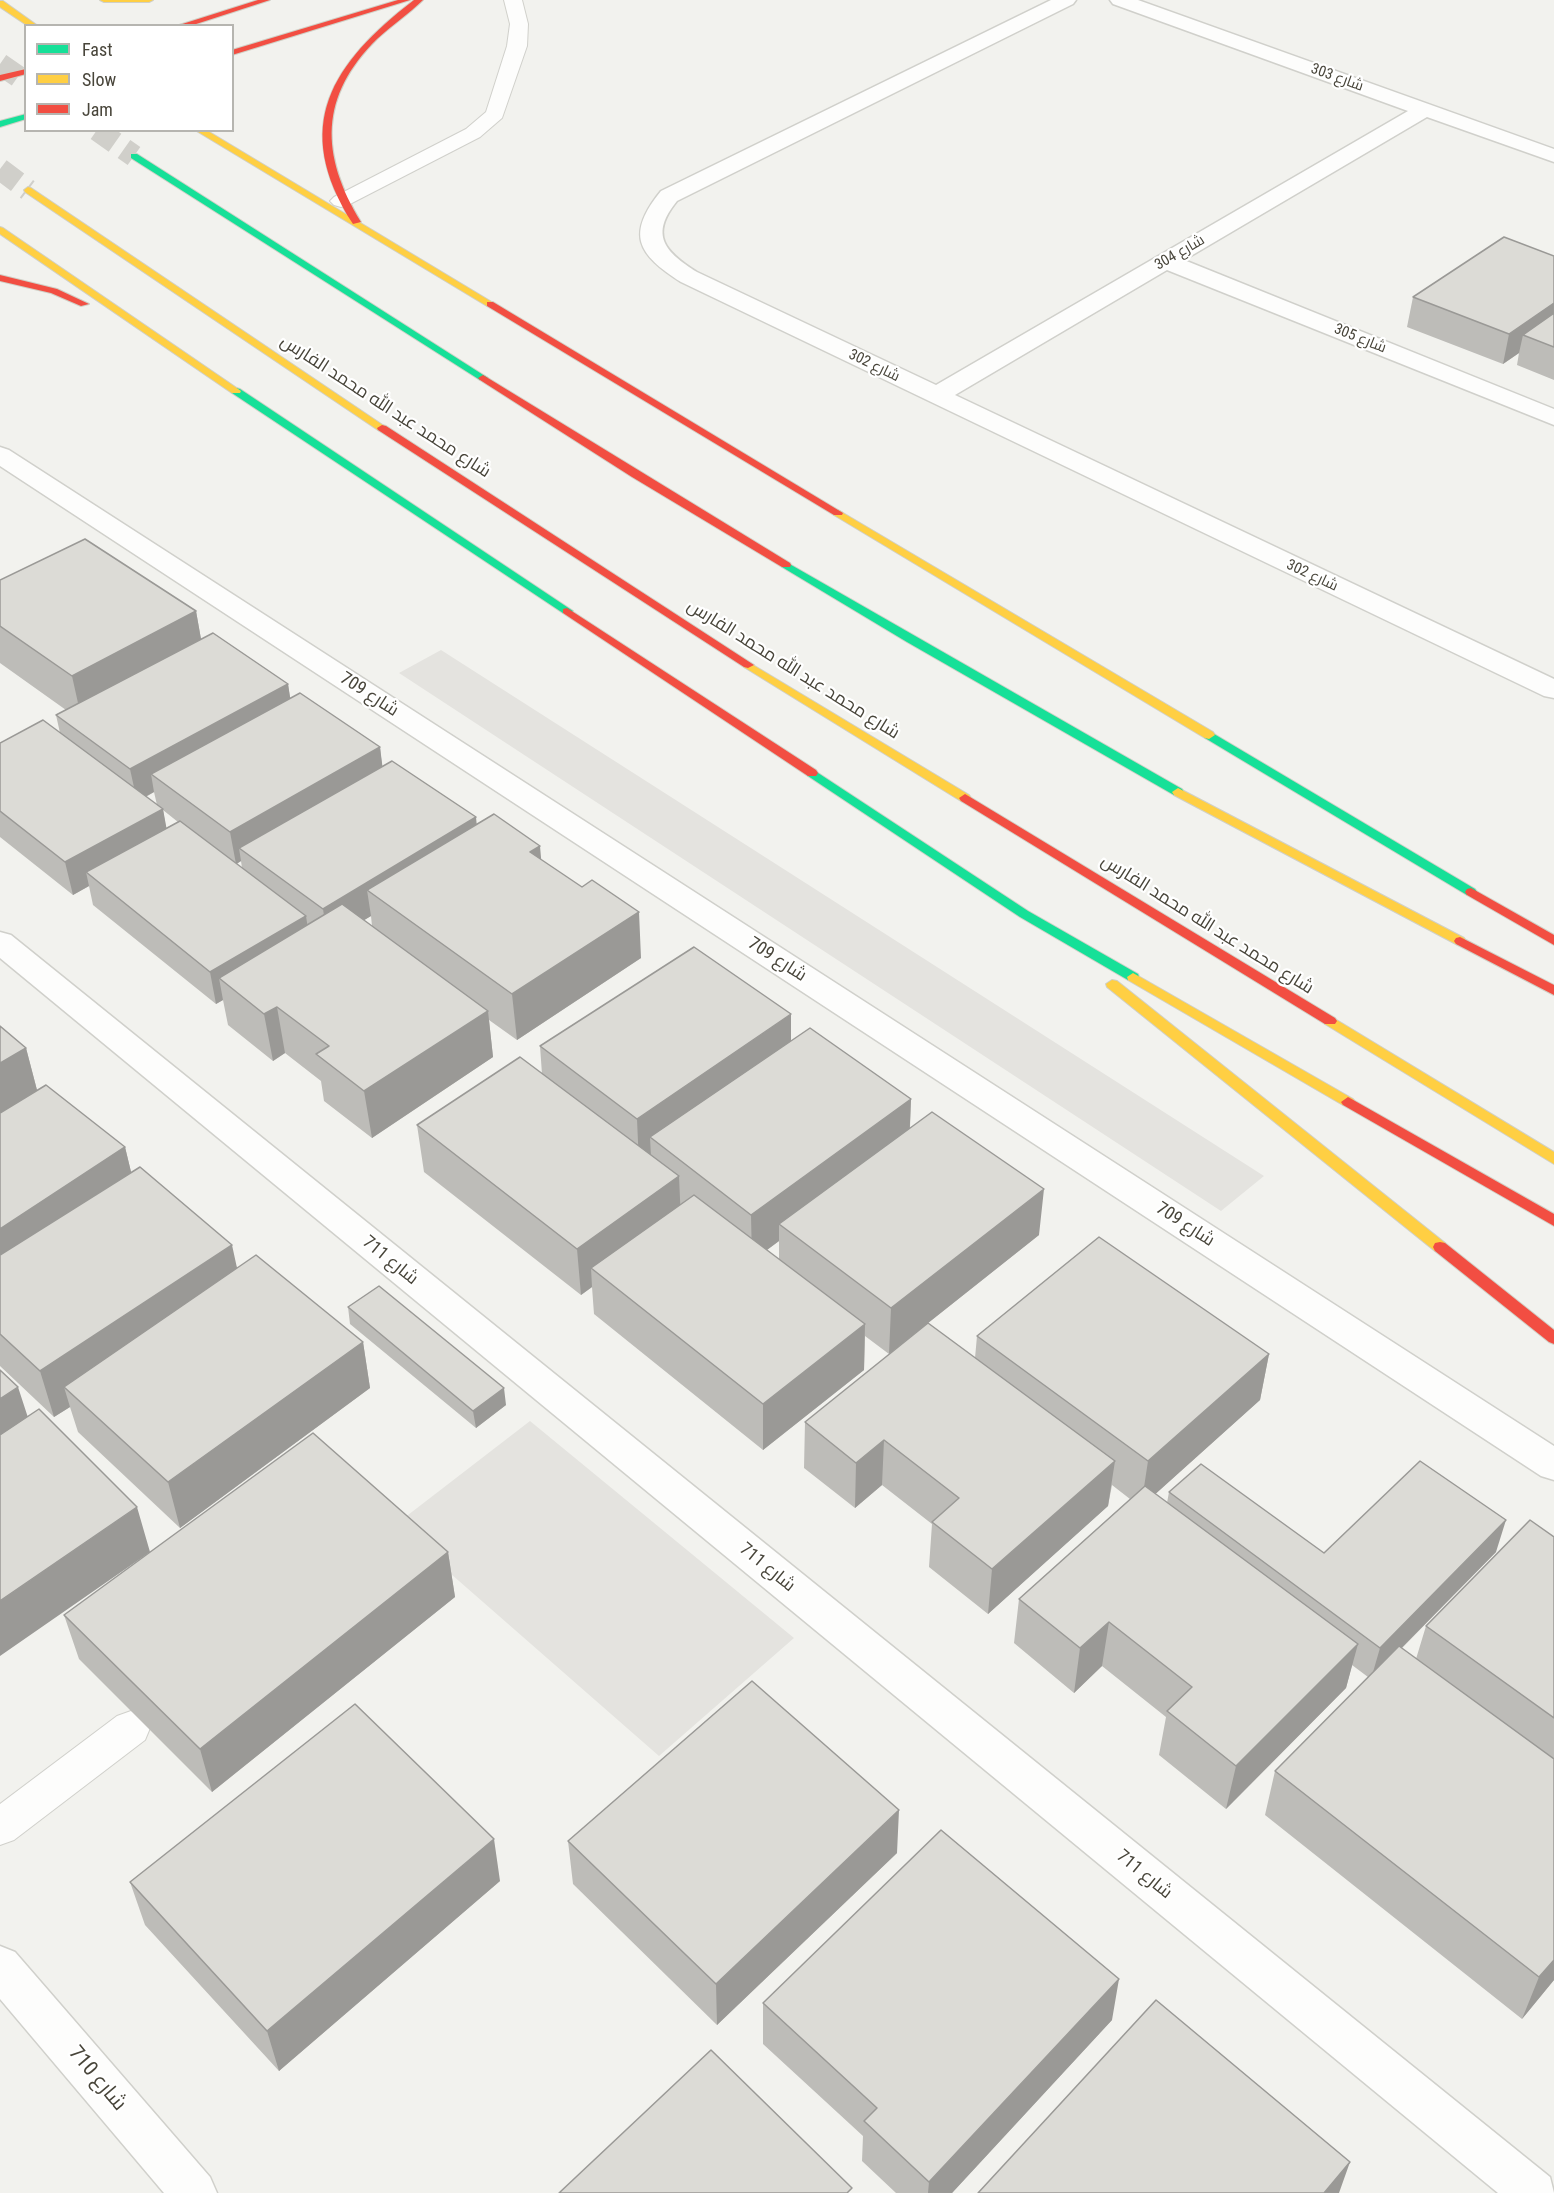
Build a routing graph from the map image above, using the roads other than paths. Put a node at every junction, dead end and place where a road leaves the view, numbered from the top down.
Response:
1 (104, 0) edge
2 (148, 0) edge
3 (266, 0) edge
4 (408, 0) edge
5 (419, 0) edge
6 (513, 0) edge
7 (1066, 0) edge
8 (1120, 0) edge
9 (0, 3) edge
10 (31, 24) edge
11 (187, 24) edge
12 (234, 52) edge
13 (24, 72) edge
14 (0, 78) edge
15 (1424, 110) junction
16 (24, 117) edge
17 (0, 124) edge
18 (202, 132) edge
19 (134, 156) tunnel mouth
20 (1554, 156) edge
21 (28, 190) tunnel mouth
22 (341, 201) junction
23 (358, 226) junction
24 (0, 230) edge
25 (1166, 261) junction
26 (0, 278) edge
27 (148, 333) junction
28 (935, 396) junction
29 (1554, 418) edge
30 (0, 456) edge
31 (1554, 690) edge
32 (1024, 914) junction
33 (1554, 941) edge
34 (0, 942) edge
35 (1554, 992) edge
36 (1554, 1159) edge
37 (1554, 1221) edge
38 (1554, 1338) edge
39 (1554, 1465) edge
40 (130, 1728) dead end
41 (0, 1827) edge
42 (0, 1966) edge
43 (194, 2193) edge
44 (1534, 2193) edge

1 - 2 street
3 - 11 street
4 - 12 street
5 - 22 street
6 - 22 lane
7 - 28 street, شارع 302
8 - 15 street, شارع 303
9 - 10 street
13 - 14 street
15 - 20 street, شارع 303
15 - 25 street, شارع 304
16 - 17 street
18 - 23 street
19 - 35 street
21 - 36 street, شارع محمد عبد الله محمد الفارس
22 - 23 street
23 - 33 street
24 - 27 street
25 - 28 street, شارع 304
25 - 29 street, شارع 305
26 - 27 street
27 - 32 street
28 - 31 street, شارع 302
30 - 39 street, شارع 709
32 - 37 street
32 - 38 street
34 - 44 street, شارع 711
40 - 41 lane
42 - 43 street, شارع 710

